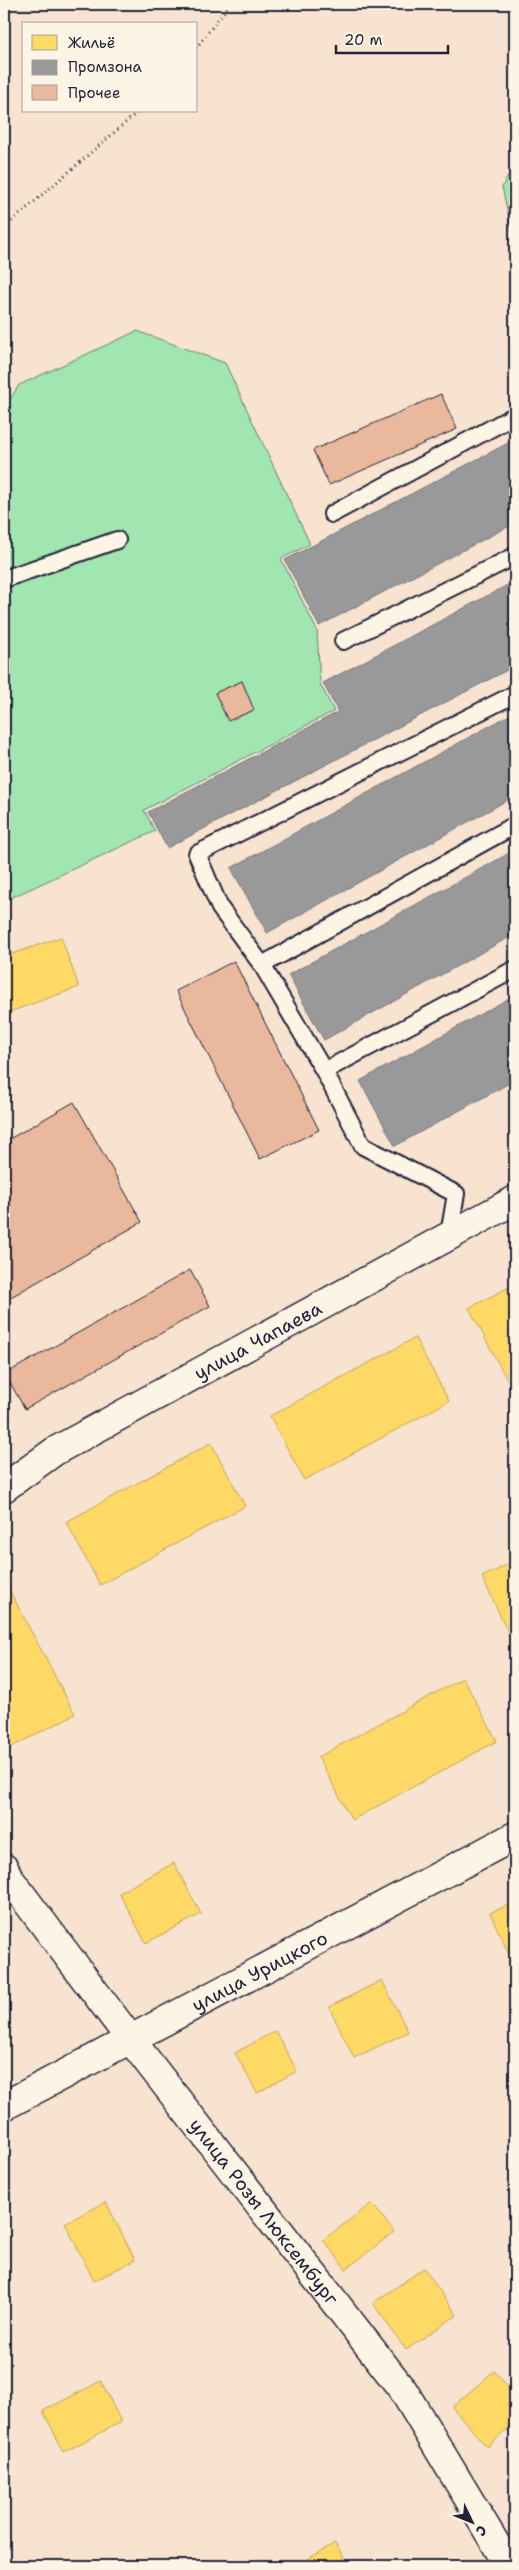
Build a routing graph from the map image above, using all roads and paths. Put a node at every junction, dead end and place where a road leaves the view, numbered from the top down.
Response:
1 (230, 4) edge
2 (198, 45) edge
3 (138, 112) edge
4 (4, 228) edge
5 (515, 418) edge
6 (332, 514) dead end
7 (117, 540) dead end
8 (515, 556) edge
9 (4, 579) edge
10 (343, 641) dead end
11 (515, 694) edge
12 (515, 825) edge
13 (262, 965) junction
14 (515, 969) edge
15 (324, 1071) junction
16 (515, 1200) edge
17 (449, 1235) junction
18 (4, 1488) edge
19 (515, 1836) edge
20 (4, 1868) edge
21 (131, 2040) junction
22 (4, 2106) edge
23 (510, 2566) edge

1 - 2 path
3 - 4 path
5 - 6 lane
7 - 9 lane
8 - 10 lane
11 - 13 lane
12 - 13 lane
13 - 15 lane
14 - 15 lane
15 - 17 lane
16 - 17 street, улица Чапаева
17 - 18 street, улица Чапаева
19 - 21 street, улица Урицкого
20 - 21 street, улица Розы Люксембург
21 - 22 street, улица Урицкого
21 - 23 street, улица Розы Люксембург

